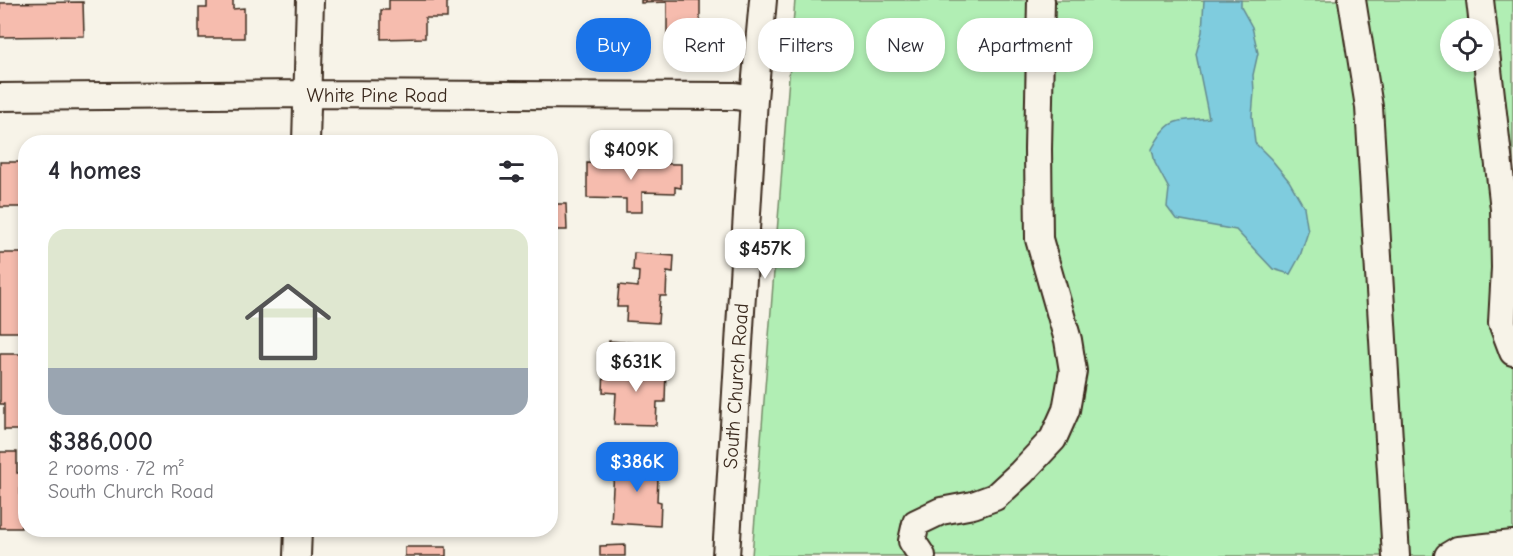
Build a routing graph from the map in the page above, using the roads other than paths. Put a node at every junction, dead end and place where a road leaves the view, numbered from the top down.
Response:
1 (310, 0) edge
2 (763, 0) edge
3 (1041, 0) edge
4 (1352, 0) edge
5 (1480, 0) edge
6 (307, 94) junction
7 (0, 97) edge
8 (754, 99) junction
9 (306, 135) edge
10 (1513, 352) edge
11 (298, 537) edge
12 (1513, 544) edge
13 (297, 556) edge
14 (726, 556) edge
15 (922, 556) edge
16 (1396, 556) edge
17 (1449, 556) edge

1 - 6 street
2 - 8 street, South Church Road
3 - 15 street
4 - 16 street
5 - 10 street
6 - 7 street, White Pine Road
6 - 8 street, White Pine Road
6 - 9 street
8 - 14 street, South Church Road
11 - 13 street
12 - 17 street

